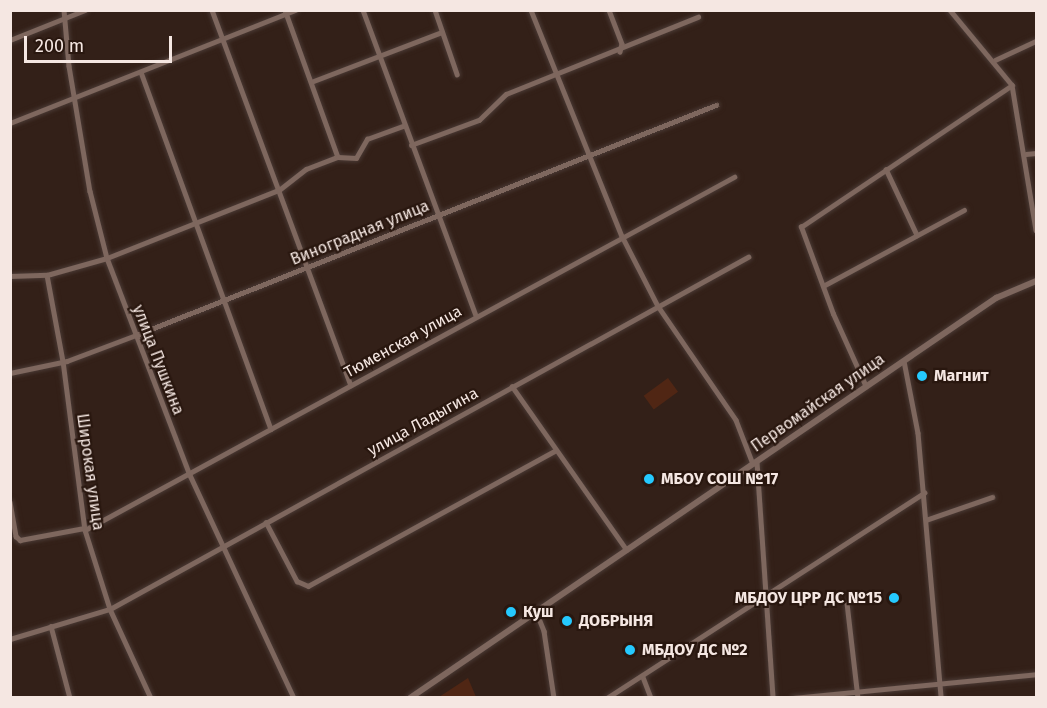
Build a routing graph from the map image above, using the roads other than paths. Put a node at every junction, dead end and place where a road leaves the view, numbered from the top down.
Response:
1 (64, 10) edge
2 (85, 10) edge
3 (212, 10) edge
4 (295, 10) edge
5 (363, 10) edge
6 (435, 10) edge
7 (531, 10) edge
8 (609, 10) edge
9 (950, 10) edge
10 (286, 12) edge
11 (698, 17) dead end
12 (65, 18) junction
13 (442, 32) junction
14 (10, 40) edge
15 (224, 40) junction
16 (1036, 41) edge
17 (620, 52) junction
18 (378, 58) junction
19 (995, 60) junction
20 (141, 72) junction
21 (458, 74) dead end
22 (557, 75) junction
23 (311, 82) junction
24 (1012, 85) junction
25 (75, 98) junction
26 (716, 105) dead end
27 (10, 123) edge
28 (403, 126) junction
29 (411, 145) junction
30 (1036, 153) edge
31 (1026, 154) junction
32 (339, 157) junction
33 (592, 157) junction
34 (886, 169) junction
35 (734, 177) dead end
36 (279, 190) junction
37 (964, 210) dead end
38 (436, 216) junction
39 (195, 222) junction
40 (1036, 230) edge
41 (917, 235) junction
42 (622, 236) junction
43 (748, 257) dead end
44 (107, 258) junction
45 (307, 267) junction
46 (47, 275) junction
47 (10, 276) edge
48 (1036, 281) edge
49 (823, 286) junction
50 (225, 300) junction
51 (658, 306) junction
52 (476, 316) junction
53 (136, 335) junction
54 (904, 360) junction
55 (63, 362) junction
56 (10, 373) edge
57 (351, 385) junction
58 (512, 386) junction
59 (866, 387) junction
60 (271, 429) junction
61 (555, 451) junction
62 (755, 463) junction
63 (190, 475) junction
64 (924, 493) junction
65 (992, 497) dead end
66 (10, 502) edge
67 (926, 520) junction
68 (266, 522) junction
69 (85, 529) junction
70 (223, 547) junction
71 (627, 550) junction
72 (766, 596) junction
73 (847, 603) dead end
74 (110, 609) junction
75 (536, 611) junction
76 (51, 626) junction
77 (10, 639) edge
78 (1036, 674) edge
79 (643, 676) junction
80 (940, 682) junction
81 (857, 690) junction
82 (70, 698) edge
83 (152, 698) edge
84 (294, 698) edge
85 (411, 698) edge
86 (554, 698) edge
87 (607, 698) edge
88 (651, 698) edge
89 (773, 698) edge
90 (793, 698) edge
91 (858, 698) edge
92 (941, 698) edge

1 - 12 street, улица Пушкина
2 - 12 street
3 - 15 street
4 - 10 street
5 - 18 street
6 - 13 street
7 - 22 street
8 - 17 street
9 - 19 street
10 - 15 street
10 - 23 street
11 - 17 street
12 - 14 street
12 - 25 street, улица Пушкина
13 - 18 street
13 - 21 street
15 - 20 street
15 - 36 street
16 - 19 street
17 - 22 street
18 - 23 street
18 - 28 street
19 - 24 street
20 - 25 street
20 - 39 street
22 - 29 street
22 - 33 street
23 - 32 street
24 - 31 street
24 - 34 street
25 - 27 street
25 - 44 street, улица Пушкина
26 - 33 street, Виноградная улица
28 - 29 street
28 - 32 street
29 - 38 street
30 - 31 street
31 - 40 street
32 - 36 street
33 - 38 street, Виноградная улица
33 - 42 street
34 - 41 street
34 - 49 street
35 - 42 street, Тюменская улица
36 - 39 street
36 - 45 street
37 - 41 street
38 - 45 street, Виноградная улица
38 - 52 street
39 - 44 street
39 - 50 street
41 - 49 street
42 - 51 street
42 - 52 street, Тюменская улица
43 - 51 street, улица Ладыгина
44 - 46 street
44 - 53 street, улица Пушкина
45 - 50 street, Виноградная улица
45 - 57 street
46 - 47 street
46 - 55 street, Широкая улица
48 - 54 street, Первомайская улица
49 - 59 street
50 - 53 street, Виноградная улица
50 - 60 street
51 - 58 street, улица Ладыгина
51 - 62 street
52 - 57 street, Тюменская улица
53 - 55 street, Виноградная улица
53 - 63 street, улица Пушкина
54 - 59 street, Первомайская улица
54 - 64 street
55 - 56 street, Виноградная улица
55 - 69 street, Широкая улица
57 - 60 street, Тюменская улица
58 - 61 street
58 - 68 street, улица Ладыгина
59 - 62 street, Первомайская улица
60 - 63 street, Тюменская улица
61 - 68 street
61 - 71 street
62 - 71 street, Первомайская улица
62 - 72 street
63 - 69 street, Тюменская улица
63 - 70 street, улица Пушкина
64 - 67 street
64 - 72 street
65 - 67 street
66 - 69 street, Тюменская улица
67 - 80 street
68 - 70 street, улица Ладыгина
69 - 74 street, Широкая улица
70 - 74 street, улица Ладыгина
70 - 84 street, улица Пушкина
71 - 75 street, Первомайская улица
72 - 79 street
72 - 89 street
73 - 81 street
74 - 76 street, улица Ладыгина
74 - 83 street, Широкая улица
75 - 85 street, Первомайская улица
75 - 86 street
76 - 77 street, улица Ладыгина
76 - 82 street
78 - 80 street
79 - 87 street
79 - 88 street
80 - 81 street
80 - 92 street
81 - 90 street
81 - 91 street

